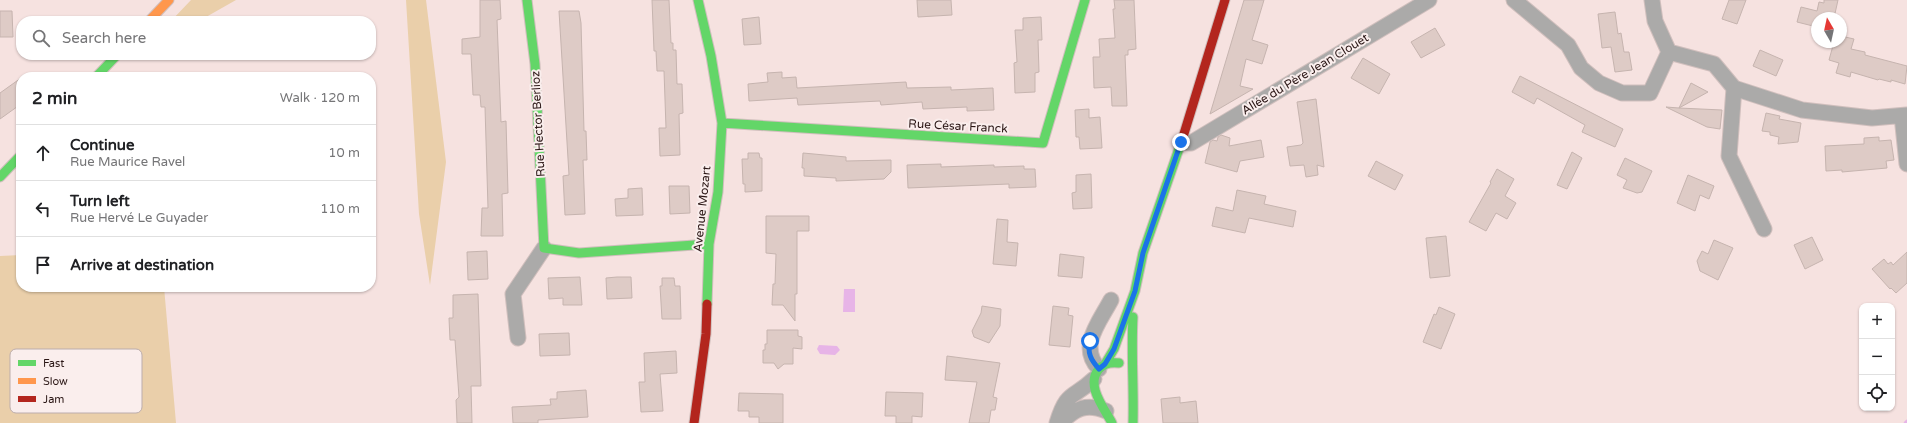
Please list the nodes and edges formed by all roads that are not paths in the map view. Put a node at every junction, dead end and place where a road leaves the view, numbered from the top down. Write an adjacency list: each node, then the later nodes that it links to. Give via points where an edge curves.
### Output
1 (169, 0): 9 (street)
2 (527, 0): 22 (street, Rue Hector Berlioz, via 535,64)
3 (698, 0): 15 (street, Avenue Mozart, via 711,56)
4 (1085, 0): 15 (street, Rue César Franck, via 1043,143)
5 (1224, 0): 16 (street)
6 (1429, 0): 16 (street, Allée du Père Jean Clouet, via 1191,143)
7 (1514, 0): 10 (street, via 1568,44 1581,68 1599,83 1622,93 1650,93)
8 (1652, 0): 10 (street, via 1655,21)
9 (154, 16)
10 (1669, 52): 13 (street, via 1714,64)
11 (112, 60): 12 (street)
12 (101, 72)
13 (1734, 88): 14 (street, via 1802,110 1872,118); 20 (street, via 1729,156)
14 (1904, 116): 18 (street)
15 (722, 123): 21 (street, Avenue Mozart, via 718,192)
16 (1181, 142): 23 (street, via 1143,253)
17 (16, 160): 19 (street)
18 (1907, 164)
19 (0, 177)
20 (1764, 229)
21 (709, 244): 22 (street, via 579,253); 29 (street, Avenue Mozart, via 706,334)
22 (544, 248): 25 (street, via 513,294)
23 (1135, 291): 26 (street, via 1114,349); 27 (street, via 1131,353)
24 (1110, 300): 26 (street, via 1089,346 1091,358)
25 (518, 338)
26 (1099, 370): 27 (street, via 1118,362); 28 (street, via 1094,388); 30 (street, via 1086,387 1068,398)
27 (1133, 374): 32 (street)
28 (1109, 417): 31 (street, via 1093,407 1081,408)
29 (694, 423)
30 (1057, 423)
31 (1061, 423)
32 (1133, 423)

